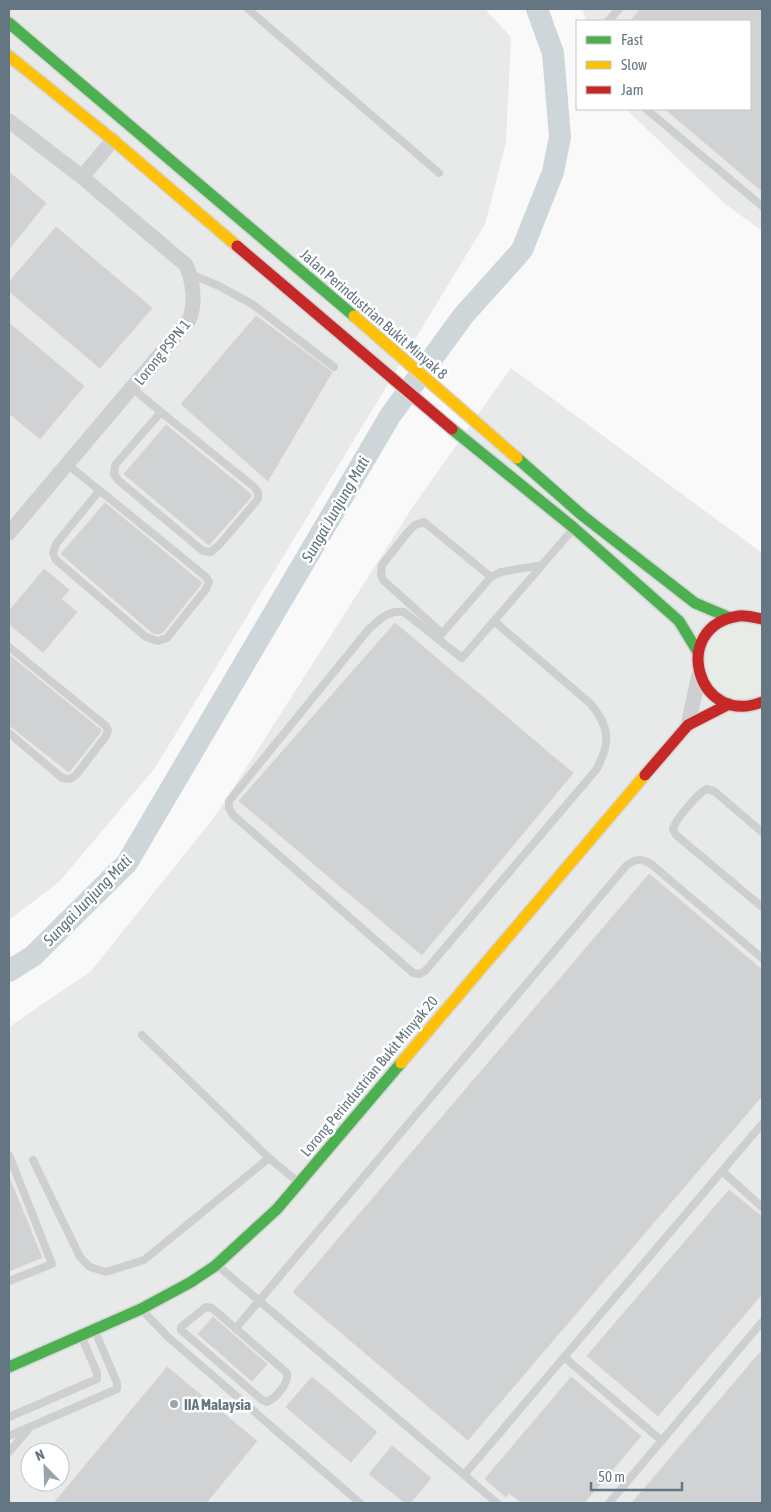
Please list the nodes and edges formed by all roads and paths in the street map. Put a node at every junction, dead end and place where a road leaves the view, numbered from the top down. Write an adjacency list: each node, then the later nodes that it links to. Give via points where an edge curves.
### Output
1 (248, 9): 9 (lane)
2 (618, 9): 3 (lane)
3 (609, 20)
4 (9, 23): 18 (street, Jalan Perindustrian Bukit Minyak 8)
5 (9, 56): 8 (street)
6 (647, 110): 11 (lane)
7 (9, 121): 10 (street)
8 (113, 140): 10 (street); 19 (street, via 430,411)
9 (439, 173)
10 (82, 177): 12 (street, via 186,265)
11 (762, 206)
12 (190, 274): 13 (lane, via 252,304); 14 (street, Lorong PSPN 1, via 194,311)
13 (334, 367)
14 (132, 388): 15 (lane); 16 (street, Lorong PSPN 1)
15 (161, 412): 15 (lane, via 258,492 258,499 211,552 203,551 114,474 115,465)
16 (67, 464): 17 (lane); 20 (street, Lorong PSPN 1)
17 (100, 490): 17 (lane, via 209,582 167,638 158,642 146,637 56,560 53,553 56,544)
18 (583, 516): 19 (lane); 25 (street, Jalan Perindustrian Bukit Minyak 8, via 695,603)
19 (574, 528): 21 (lane); 30 (street, via 679,620)
20 (9, 533)
21 (542, 565): 22 (lane, via 501,572); 27 (lane)
22 (491, 577): 23 (lane, via 424,522 415,525 382,565 381,575); 28 (lane)
23 (419, 614): 26 (lane); 28 (lane)
24 (758, 615): 25 (street)
25 (728, 618): 30 (street, via 708,631)
26 (414, 620): 27 (lane, via 404,612 396,611 383,616 368,630 230,800 229,808 233,815 406,967 420,974 596,770 605,754 607,736 602,718 591,704); 28 (lane)
27 (494, 621): 28 (lane, via 462,658)
28 (440, 636)
29 (9, 647): 35 (lane, via 108,730 70,779 62,778)
30 (698, 652): 31 (street)
31 (699, 676): 33 (street, via 716,698); 34 (street)
32 (762, 702): 33 (street, via 742,707)
33 (729, 704): 34 (street)
34 (688, 725): 45 (street, Lorong Perindustrian Bukit Minyak 20)
35 (9, 733)
36 (762, 832): 37 (lane, via 714,791 707,789 675,822 673,829 676,835)
37 (762, 907)
38 (762, 958): 49 (lane, via 651,864 645,860 631,862)
39 (142, 1035): 42 (lane)
40 (762, 1124): 44 (lane)
41 (9, 1155): 48 (lane, via 52,1264)
42 (269, 1158): 43 (lane, via 144,1260 106,1272 90,1267 80,1257); 45 (lane)
43 (34, 1160)
44 (722, 1171): 46 (lane); 55 (lane)
45 (298, 1182): 47 (street, Lorong Perindustrian Bukit Minyak 20, via 277,1209)
46 (762, 1207)
47 (216, 1265): 49 (lane); 50 (street, Lorong Perindustrian Bukit Minyak 20)
48 (9, 1281)
49 (258, 1301): 52 (lane); 62 (lane)
50 (141, 1309): 53 (street, Lorong Perindustrian Bukit Minyak 20); 63 (lane, via 163,1332)
51 (762, 1322): 60 (lane)
52 (236, 1328): 52 (lane, via 287,1373 286,1383 272,1400 262,1400 180,1328 206,1307 212,1308)
53 (94, 1330): 54 (street, Lorong Perindustrian Bukit Minyak 20); 58 (lane, via 118,1384 117,1389)
54 (81, 1336): 56 (street, Lorong Perindustrian Bukit Minyak 20); 57 (lane, via 98,1373 97,1379)
55 (564, 1357): 60 (lane); 62 (lane)
56 (9, 1367)
57 (9, 1417)
58 (29, 1428): 59 (lane); 61 (lane)
59 (9, 1436)
60 (662, 1441): 65 (lane)
61 (9, 1452)
62 (464, 1475): 64 (lane)
63 (360, 1503)
64 (497, 1503)
65 (609, 1503)

